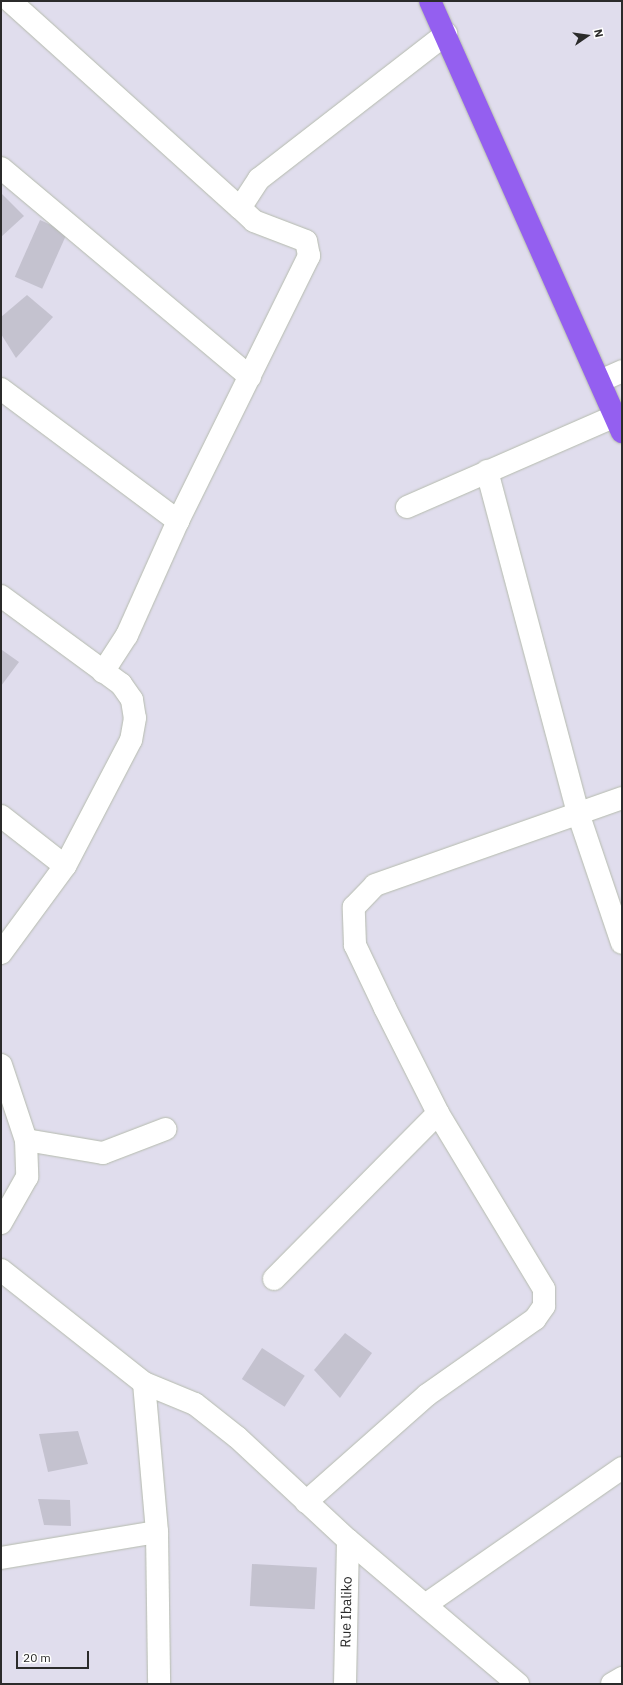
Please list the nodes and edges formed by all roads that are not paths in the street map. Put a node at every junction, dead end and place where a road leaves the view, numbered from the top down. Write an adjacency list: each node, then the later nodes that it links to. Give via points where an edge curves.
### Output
1 (10, 1): 5 (street)
2 (430, 1): 3 (main road)
3 (446, 34): 5 (street, via 259,179); 8 (main road)
4 (1, 168): 7 (street)
5 (240, 208): 7 (street, via 254,221 306,241 310,246 310,256)
6 (622, 371): 8 (street)
7 (250, 377): 13 (street)
8 (600, 381): 10 (main road)
9 (1, 389): 13 (street)
10 (618, 424): 11 (street)
11 (487, 471): 12 (street); 17 (street)
12 (407, 507)
13 (178, 521): 15 (street, via 127,635)
14 (1, 596): 15 (street)
15 (103, 672): 19 (street, via 121,684 132,700 135,718 131,740)
16 (622, 798): 17 (street)
17 (578, 814): 20 (street); 23 (street, via 375,885 354,907 355,946)
18 (1, 816): 19 (street)
19 (65, 866): 21 (street)
20 (622, 943)
21 (1, 953)
22 (1, 1065): 25 (street)
23 (438, 1113): 28 (street); 31 (street, via 544,1289 544,1306 535,1319 428,1395)
24 (166, 1129): 25 (street, via 103,1153)
25 (26, 1140): 26 (street, via 26,1177)
26 (1, 1223)
27 (1, 1270): 29 (street)
28 (274, 1279)
29 (144, 1384): 31 (street, via 195,1404 237,1437); 32 (street)
30 (622, 1468): 35 (street)
31 (306, 1502): 33 (street)
32 (158, 1532): 34 (street); 37 (street)
33 (348, 1540): 35 (street); 38 (street, Rue Ibaliko)
34 (1, 1558)
35 (425, 1605): 39 (street)
36 (622, 1678): 40 (street)
37 (159, 1684)
38 (345, 1684)
39 (518, 1684)
40 (612, 1684)

